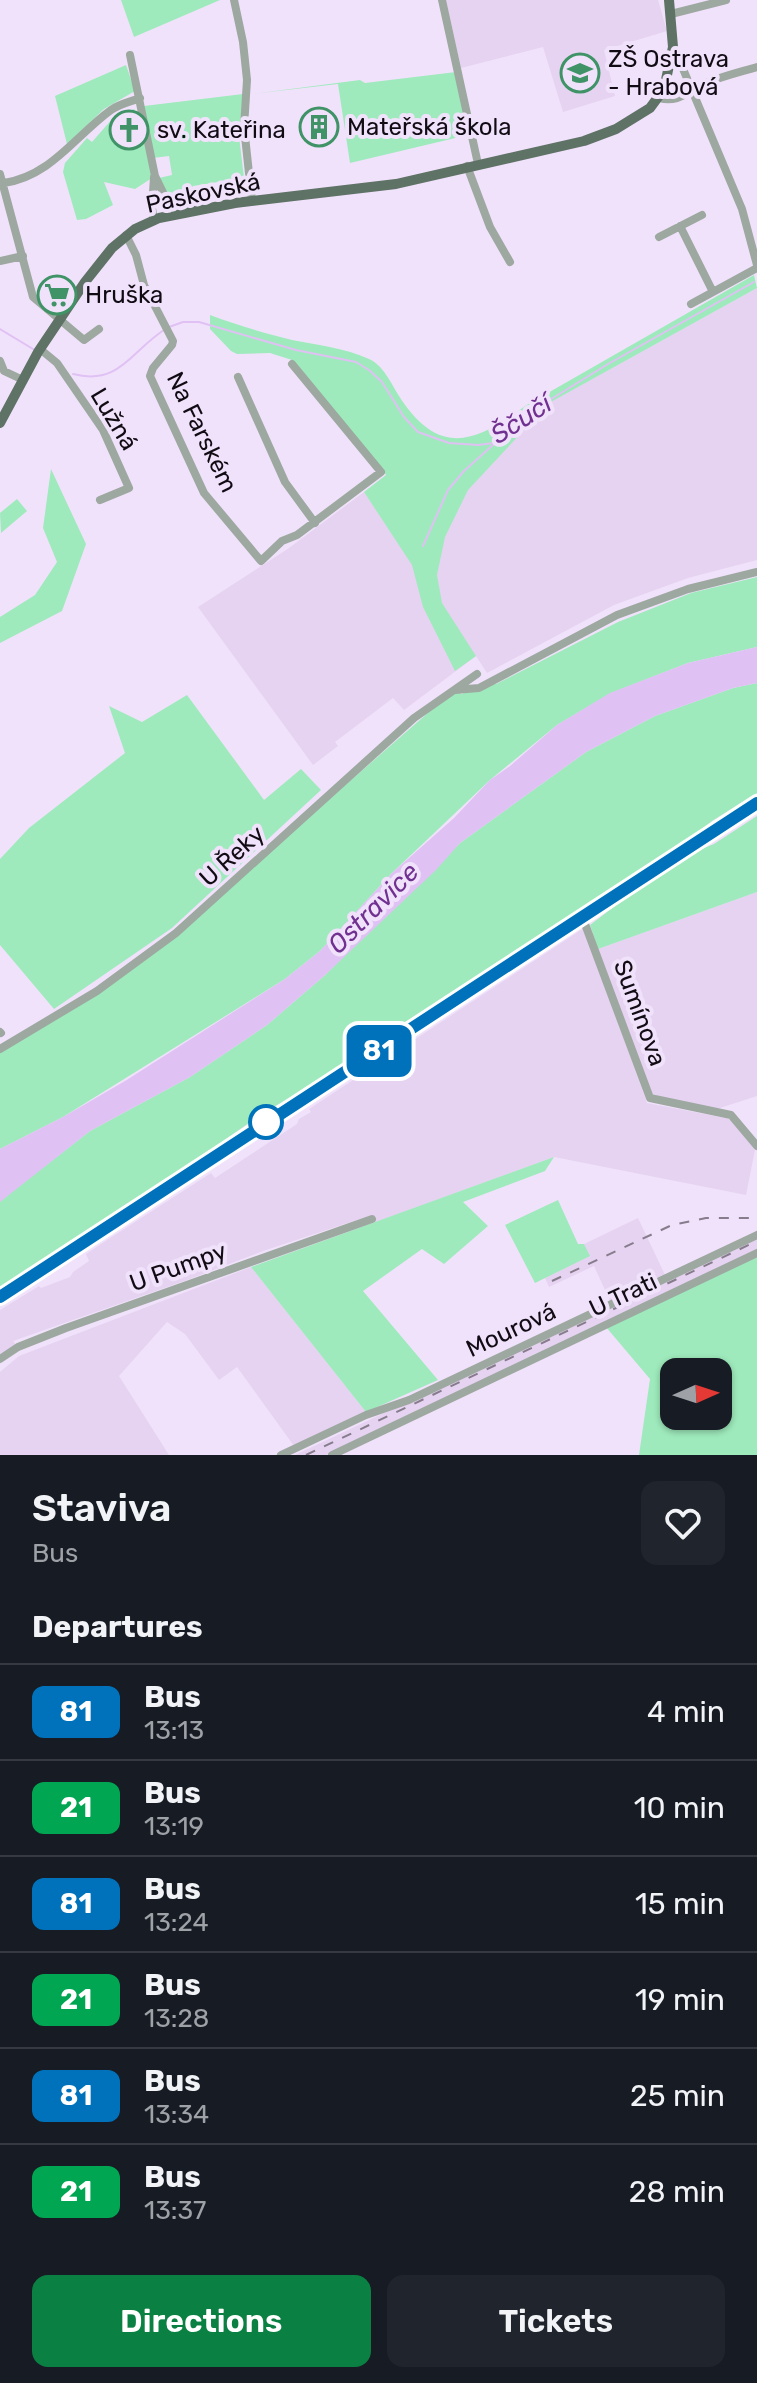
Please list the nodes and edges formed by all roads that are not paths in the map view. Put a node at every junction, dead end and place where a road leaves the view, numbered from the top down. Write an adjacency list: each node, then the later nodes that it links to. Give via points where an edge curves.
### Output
1 (234, 0): 15 (street, via 247,80 244,127)
2 (442, 0): 12 (street)
3 (669, 0): 5 (main road)
4 (726, 0): 5 (street)
5 (671, 14): 6 (main road)
6 (672, 54): 9 (street); 11 (main road)
7 (130, 55): 10 (street)
8 (757, 67): 9 (street)
9 (693, 91): 11 (street); 25 (street, via 742,209)
10 (140, 98): 13 (street); 14 (street, via 108,112 40,171)
11 (659, 98): 12 (main road, Paskovská, via 635,120 597,136)
12 (472, 165): 15 (main road, Paskovská, via 376,187); 24 (street, via 490,227)
13 (155, 176): 16 (street); 18 (street)
14 (2, 179): 22 (street)
15 (252, 201): 16 (main road, Paskovská)
16 (174, 215): 18 (main road, Paskovská)
17 (702, 215): 19 (street)
18 (154, 220): 20 (main road, Paskovská)
19 (680, 226): 21 (street); 26 (street)
20 (126, 235): 28 (main road, Paskovská); 37 (street, Na Farském, via 172,345 150,376 204,493 261,561 282,541)
21 (659, 237)
22 (23, 256): 23 (street); 28 (street, via 33,297)
23 (0, 261)
24 (510, 262)
25 (757, 266): 26 (street)
26 (713, 292): 27 (street)
27 (691, 304)
28 (60, 318): 29 (street, via 84,340); 30 (main road, Paskovská)
29 (99, 329)
30 (40, 349): 34 (main road, Paskovská); 36 (street, Lužná, via 57,363 103,430 129,488)
31 (0, 361): 34 (street, via 4,371)
32 (292, 364): 37 (street, via 381,472)
33 (238, 377): 37 (street, via 278,468)
34 (23, 380): 35 (main road, Paskovská)
35 (0, 423)
36 (100, 500)
37 (315, 523)
38 (757, 572): 40 (street, via 688,589 617,615 479,688)
39 (477, 674): 40 (street, U Řeky)
40 (453, 691): 43 (street, U Řeky, via 414,718 176,933 97,991)
41 (757, 803): 42 (main road)
42 (582, 916): 44 (street, Sumínova, via 650,1098 731,1115); 48 (main road)
43 (0, 1049)
44 (757, 1146)
45 (372, 1219): 49 (street, U Pumpy, via 66,1328)
46 (757, 1235): 50 (street, Mourová)
47 (757, 1253): 51 (street, U Trati)
48 (0, 1297)
49 (0, 1359)
50 (281, 1455)
51 (332, 1455)

